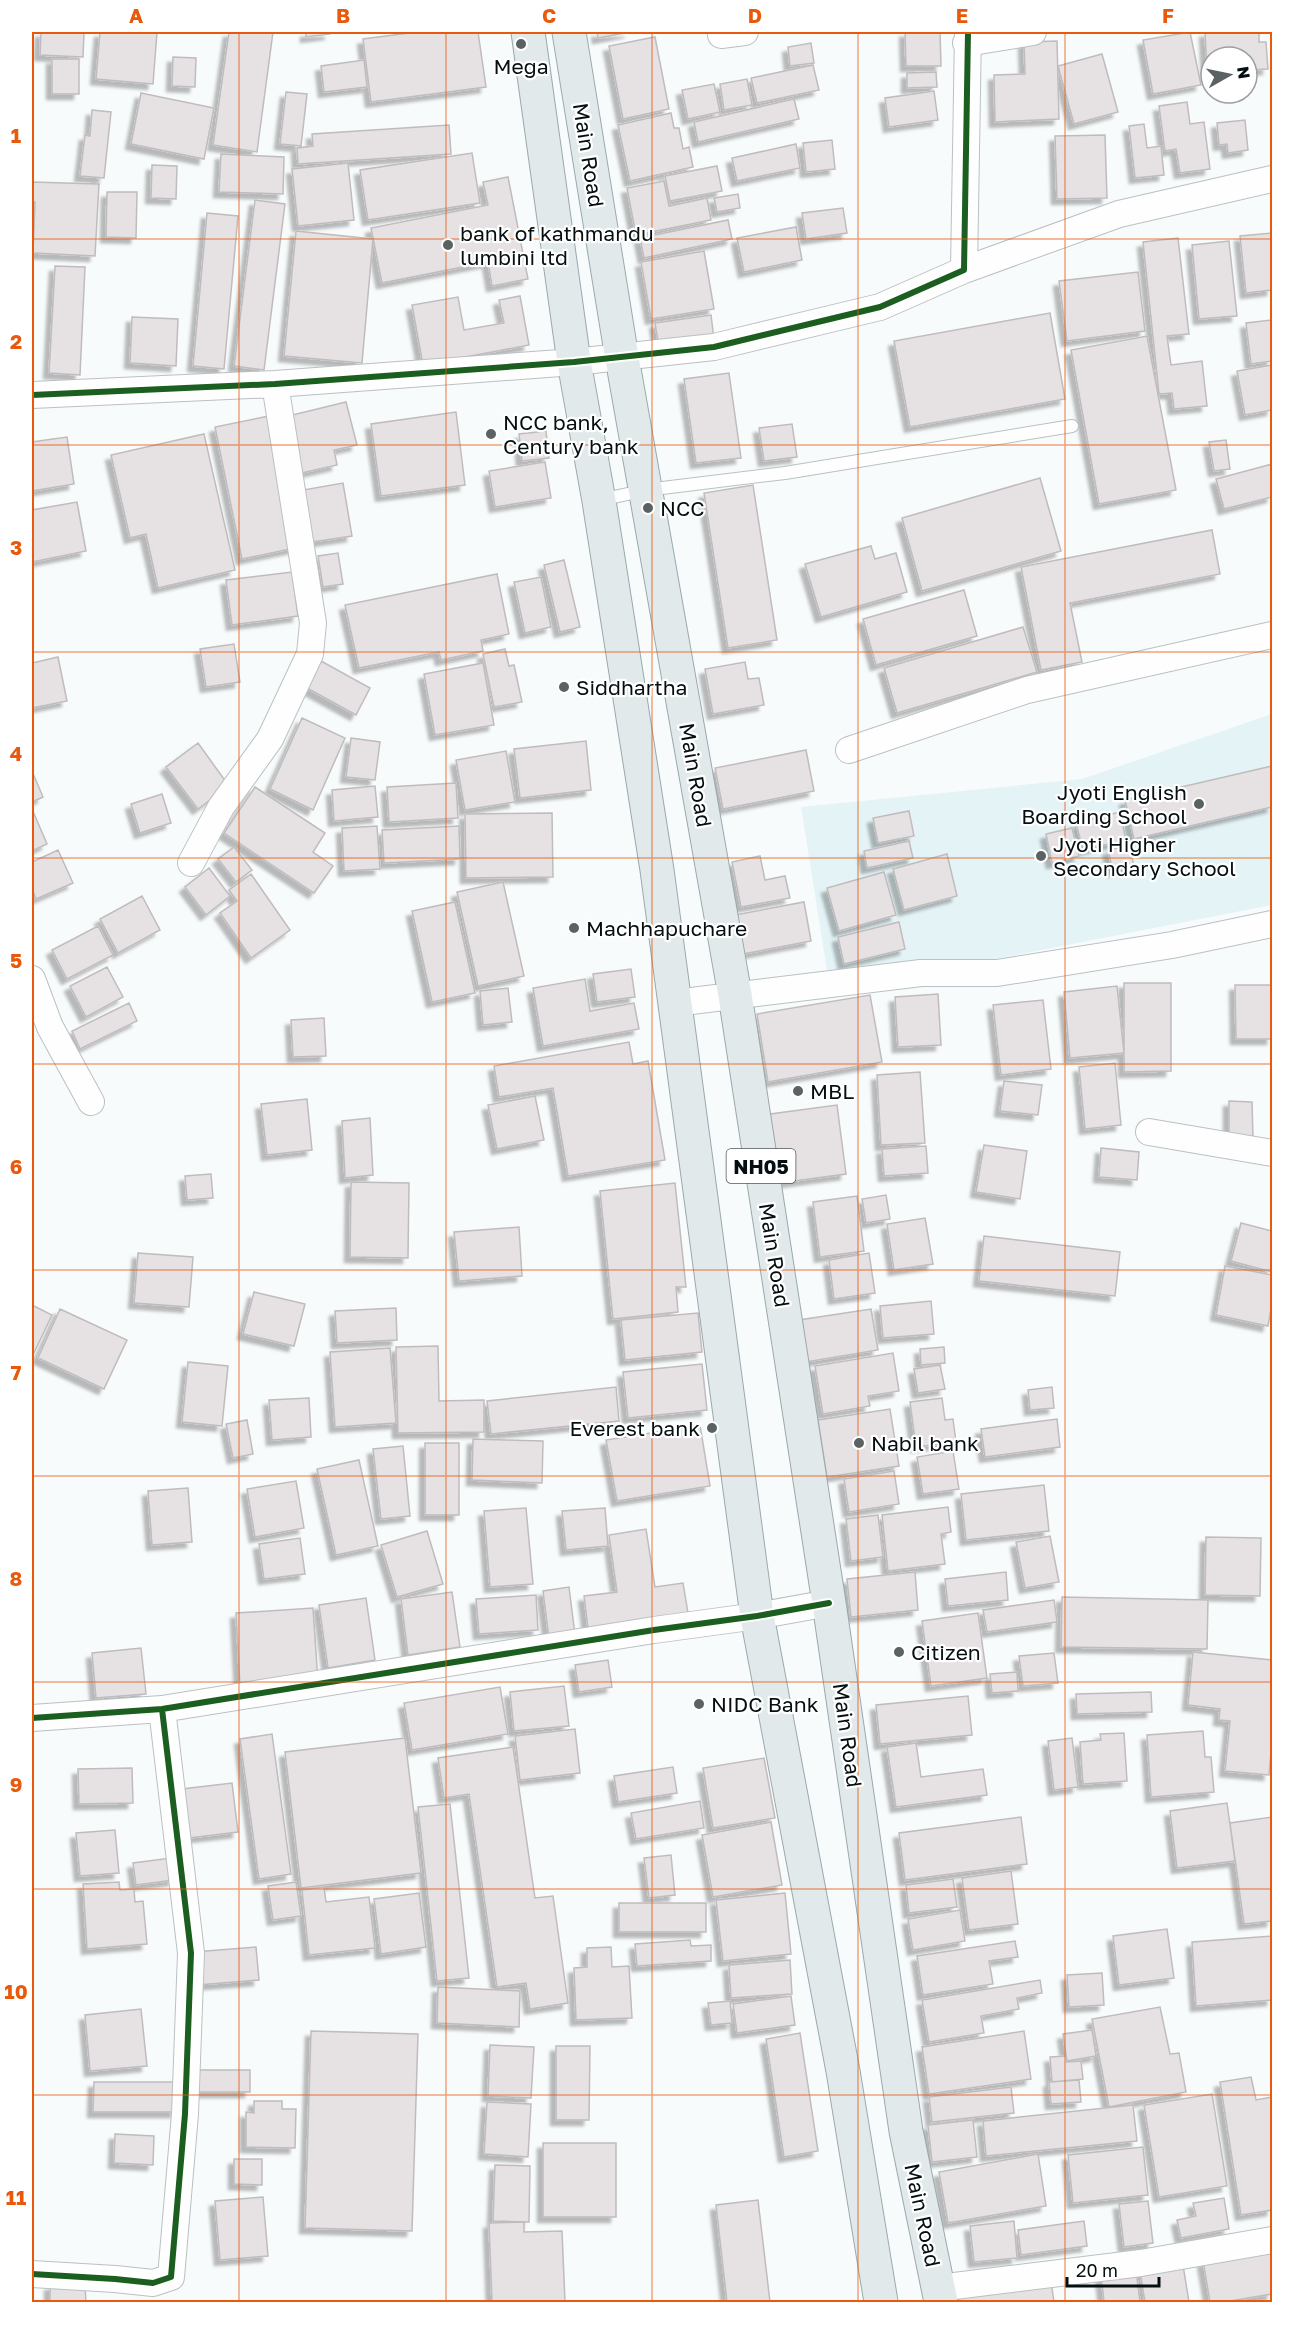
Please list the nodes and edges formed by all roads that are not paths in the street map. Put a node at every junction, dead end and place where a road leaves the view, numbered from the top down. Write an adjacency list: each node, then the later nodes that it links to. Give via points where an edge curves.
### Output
1 (528, 32): 8 (main road, Main Road / NH05)
2 (568, 32): 7 (main road, Main Road / NH05)
3 (1033, 32): 4 (street)
4 (967, 38): 6 (street)
5 (1272, 179): 6 (street, via 1119,214)
6 (964, 270): 7 (street, via 880,307 714,347)
7 (622, 358): 8 (street); 12 (main road, Main Road / NH05)
8 (574, 362): 9 (street); 13 (main road, Main Road / NH05)
9 (275, 384): 10 (street); 16 (street, via 312,613 310,654 270,739 221,807)
10 (32, 395)
11 (1072, 426): 12 (lane, via 785,472)
12 (646, 489): 13 (lane); 19 (main road, Main Road / NH05)
13 (599, 501): 20 (main road, Main Road / NH05)
14 (1272, 635): 15 (street, via 1027,690)
15 (849, 750)
16 (191, 863)
17 (1272, 924): 19 (street, via 1172,945 997,973 921,973)
18 (32, 979): 21 (street, via 50,1026)
19 (735, 995): 20 (street); 24 (main road, Main Road / NH05)
20 (675, 1003): 25 (main road, Main Road / NH05)
21 (91, 1102)
22 (1149, 1132): 23 (street)
23 (1272, 1153)
24 (829, 1603): 25 (street); 28 (main road, Main Road / NH05)
25 (757, 1616): 26 (street); 29 (main road, Main Road / NH05)
26 (162, 1709): 27 (street); 31 (street, via 191,1953 185,2114 171,2277 153,2283)
27 (32, 1718)
28 (906, 2131): 29 (main road); 32 (main road, Main Road / NH05)
29 (854, 2136): 33 (main road, Main Road / NH05)
30 (1272, 2240): 32 (street)
31 (32, 2274)
32 (940, 2295)
33 (881, 2302)

